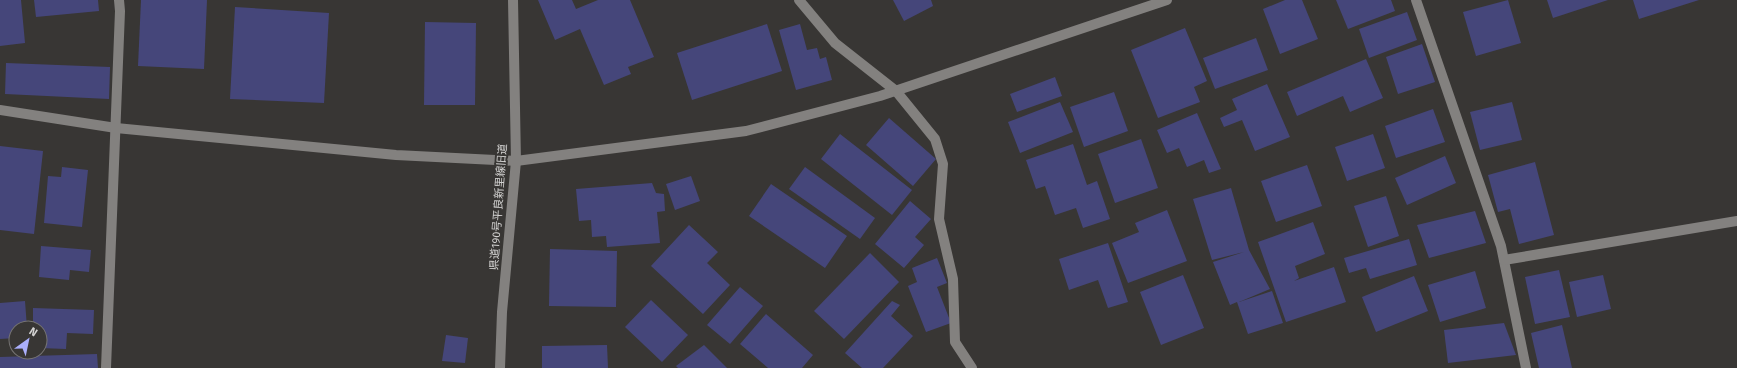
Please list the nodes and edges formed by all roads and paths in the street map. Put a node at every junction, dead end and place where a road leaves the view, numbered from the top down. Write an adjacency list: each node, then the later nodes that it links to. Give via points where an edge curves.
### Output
1 (118, 0): 8 (street, via 120,11)
2 (513, 0): 9 (street, 県道190号平良新里線旧道)
3 (799, 0): 6 (street, via 835,43)
4 (1167, 0): 6 (street)
5 (1416, 0): 11 (street)
6 (896, 90): 9 (street, via 746,131); 14 (street, via 935,139 943,164 939,219 952,279 955,342)
7 (0, 110): 8 (street)
8 (116, 128): 9 (street, via 396,155); 12 (street)
9 (516, 161): 13 (street, 県道190号平良新里線旧道, via 502,312)
10 (1737, 221): 11 (street)
11 (1504, 260): 15 (street)
12 (106, 368)
13 (500, 368)
14 (972, 368)
15 (1526, 368)

